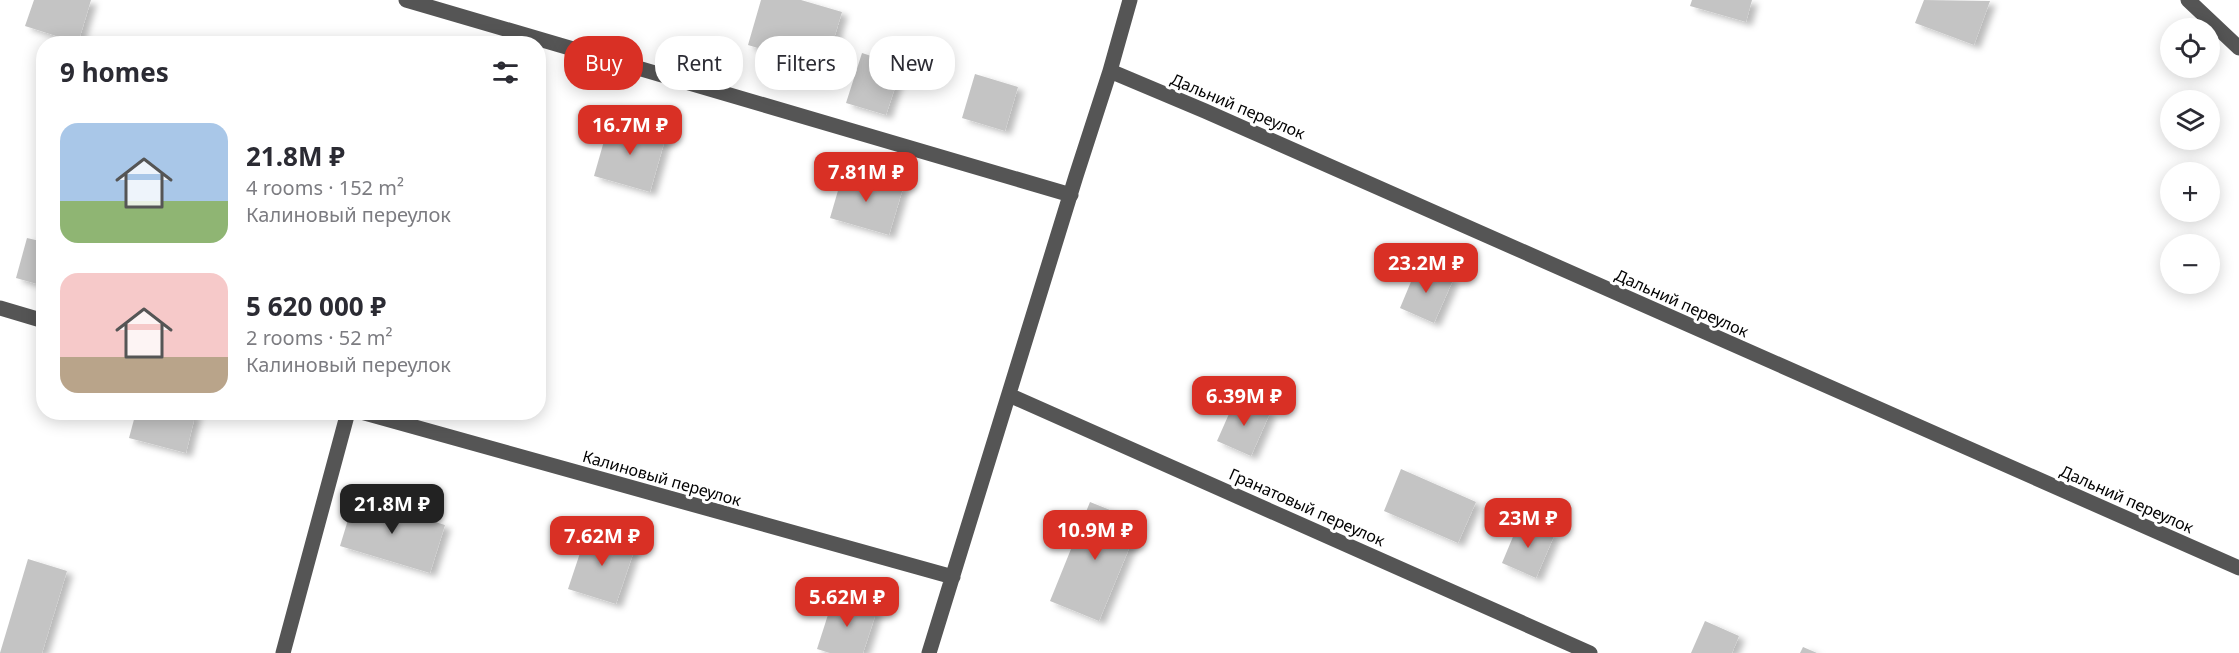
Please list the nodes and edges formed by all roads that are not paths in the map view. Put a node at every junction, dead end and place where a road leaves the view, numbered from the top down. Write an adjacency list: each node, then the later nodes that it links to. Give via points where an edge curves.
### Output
1 (406, 0): 4 (street)
2 (1130, 0): 7 (street)
3 (2187, 0): 6 (street)
4 (529, 36)
5 (546, 41): 8 (street)
6 (2239, 48)
7 (1110, 71): 8 (street); 14 (street, Дальний переулок)
8 (1071, 195): 11 (street)
9 (0, 308): 10 (street)
10 (36, 319)
11 (1009, 395): 15 (street); 18 (street, Гранатовый переулок)
12 (346, 420): 16 (street)
13 (390, 420): 15 (street, Калиновый переулок)
14 (2239, 568)
15 (953, 578): 17 (street)
16 (283, 653)
17 (929, 653)
18 (1590, 653)

